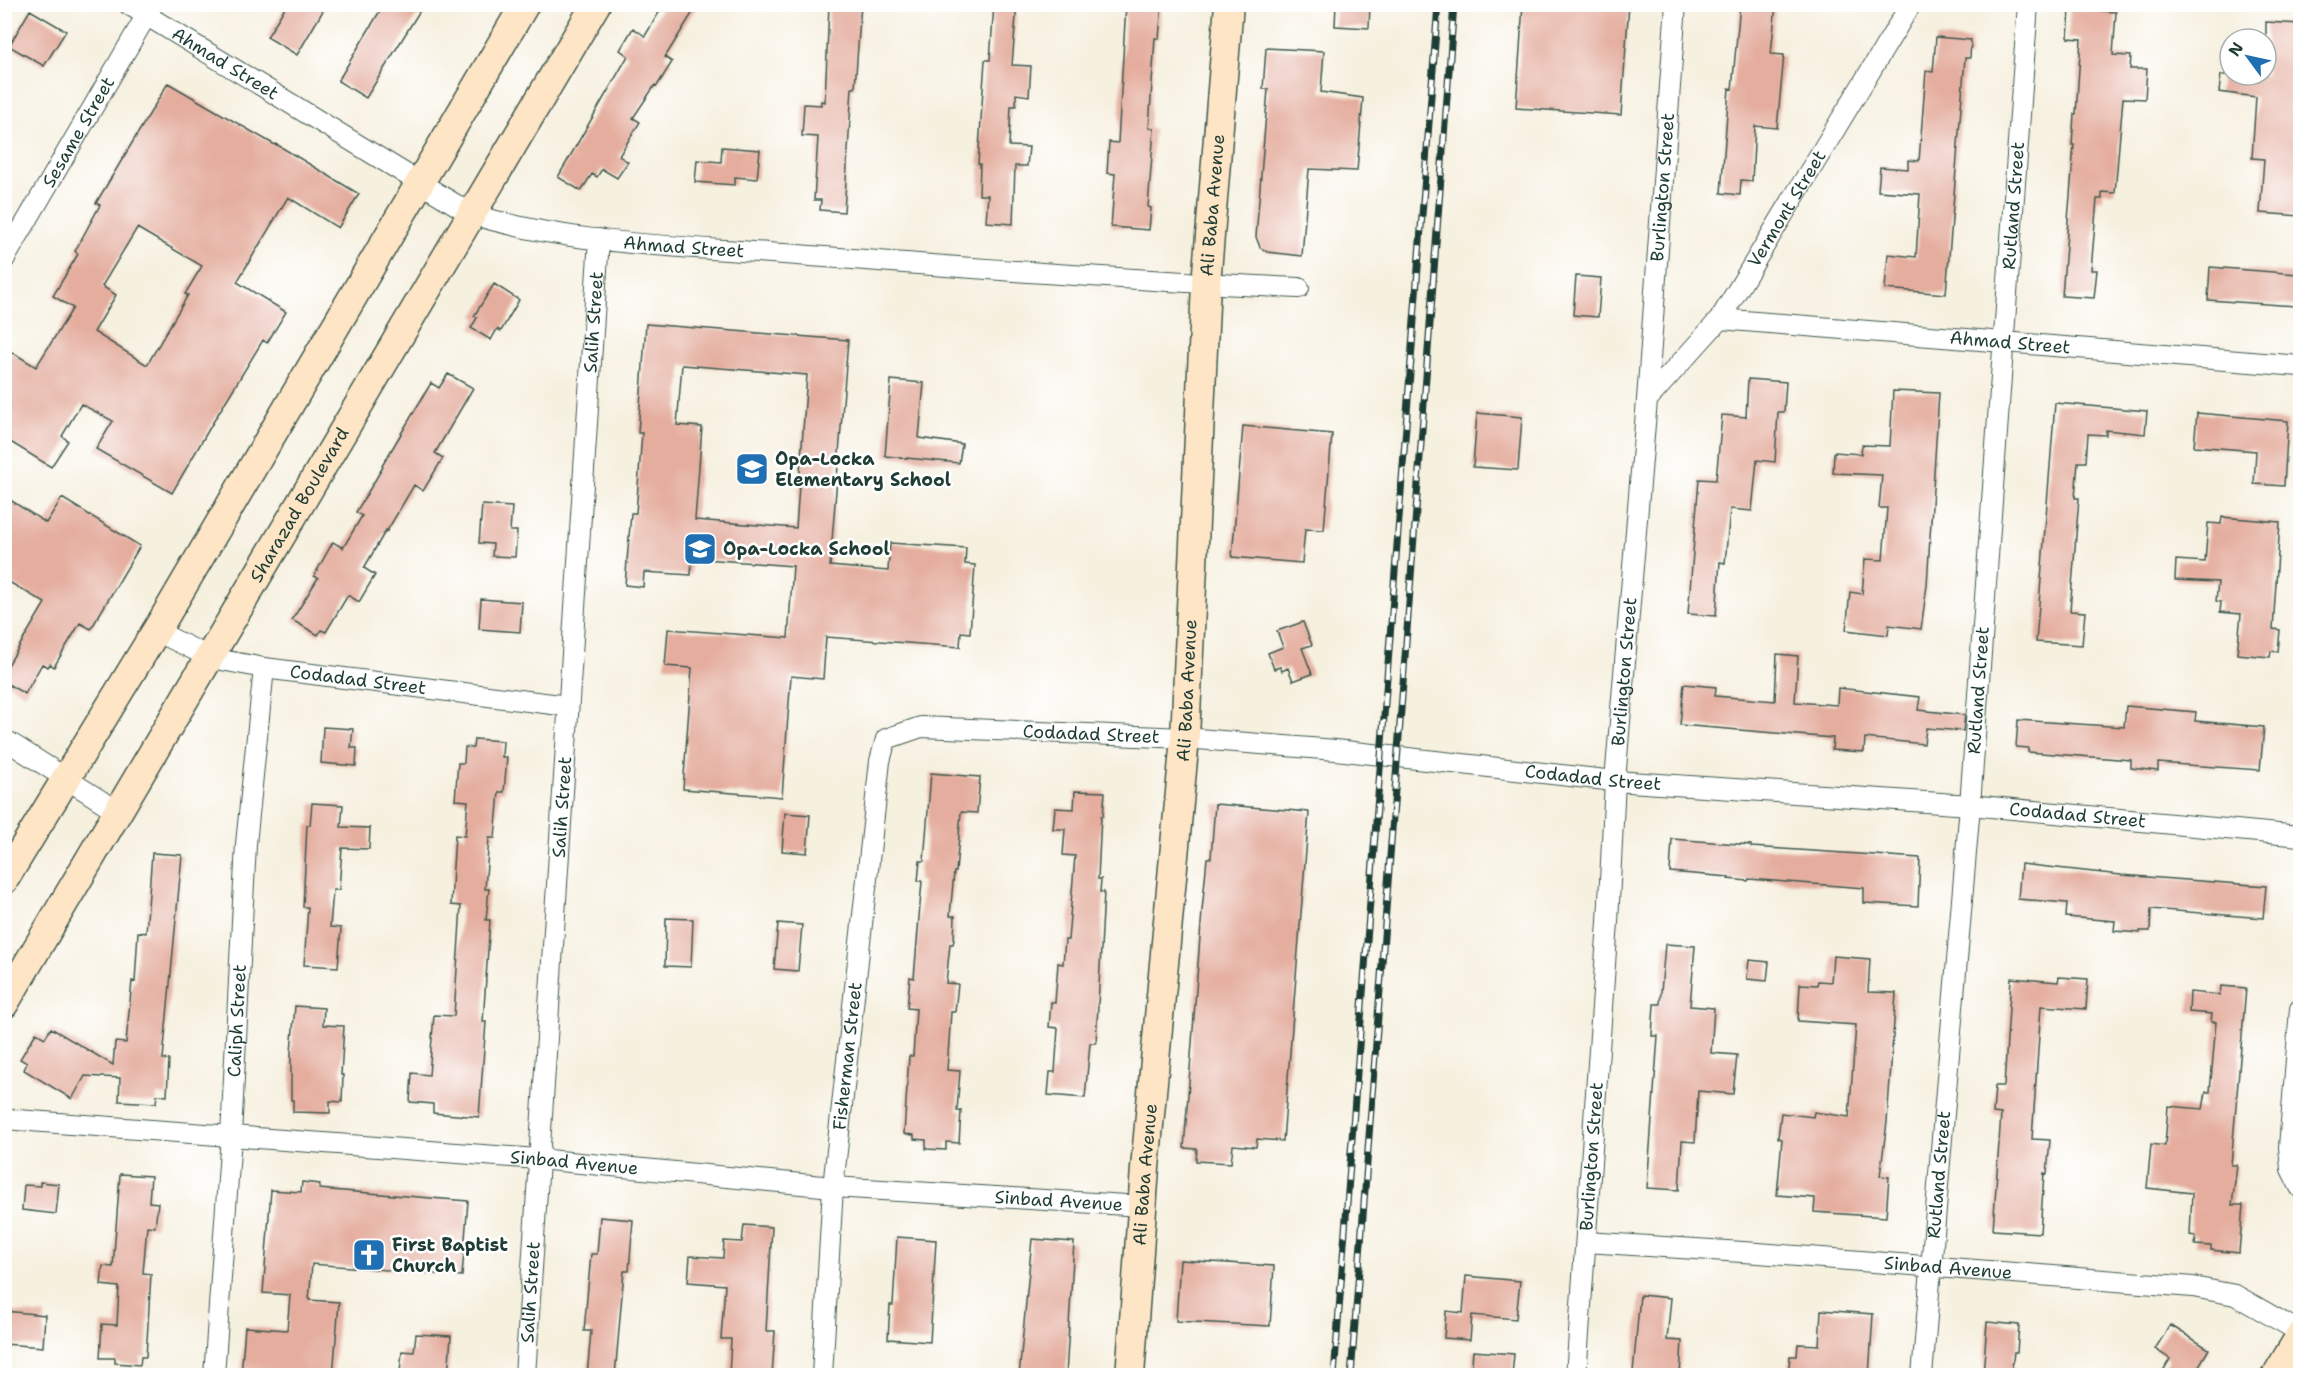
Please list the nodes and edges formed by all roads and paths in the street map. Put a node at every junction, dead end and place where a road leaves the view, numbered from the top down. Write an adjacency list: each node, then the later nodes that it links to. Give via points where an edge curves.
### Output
1 (128, 4): 8 (street, Ahmad Street)
2 (525, 4): 9 (street)
3 (596, 4): 10 (street, Sharazad Boulevard)
4 (1229, 4): 13 (street, Ali Baba Avenue)
5 (1676, 4): 18 (street, Burlington Street)
6 (1911, 4): 15 (street, Vermont Street)
7 (2028, 4): 16 (street, Rutland Street)
8 (150, 10): 9 (street, Ahmad Street); 12 (street, Sesame Street)
9 (419, 182): 10 (street, Ahmad Street); 19 (street)
10 (471, 214): 11 (street, Ahmad Street, via 508,225); 20 (street, Sharazad Boulevard)
11 (599, 239): 13 (street, Ahmad Street); 22 (street, Salih Street)
12 (4, 260)
13 (1206, 284): 14 (street, Ahmad Street); 23 (street, Ali Baba Avenue)
14 (1299, 288)
15 (1720, 319): 16 (street, Ahmad Street); 18 (street, Vermont Street)
16 (2005, 342): 17 (street, Ahmad Street); 28 (street, Rutland Street)
17 (2301, 366)
18 (1647, 400): 27 (street, Burlington Street)
19 (156, 631): 20 (street, Codadad Street); 26 (street)
20 (211, 658): 21 (street, Codadad Street); 29 (street, Sharazad Boulevard)
21 (264, 668): 22 (street, Codadad Street); 35 (street, Caliph Street, via 246,844)
22 (568, 706): 36 (street, Salih Street)
23 (1185, 738): 25 (street, Codadad Street, via 921,727); 27 (street, Codadad Street, via 1336,750); 39 (street, Ali Baba Avenue)
24 (4, 739): 26 (street)
25 (886, 739): 37 (street, Fisherman Street, via 880,761)
26 (66, 777): 29 (street); 31 (street)
27 (1616, 782): 28 (street, Codadad Street); 40 (street, Burlington Street)
28 (1970, 804): 30 (street, Codadad Street); 41 (street, Rutland Street)
29 (117, 811): 32 (street, Sharazad Boulevard)
30 (2301, 836)
31 (4, 880)
32 (4, 1004)
33 (2301, 1009): 38 (street, via 2289,1147 2291,1169)
34 (4, 1119): 35 (street, Sinbad Avenue)
35 (231, 1136): 36 (street, Sinbad Avenue); 44 (street, Caliph Street)
36 (538, 1159): 37 (street, Sinbad Avenue); 45 (street, Salih Street)
37 (832, 1186): 39 (street, Sinbad Avenue); 46 (street, Fisherman Street)
38 (2301, 1187)
39 (1142, 1206): 47 (street, Ali Baba Avenue)
40 (1586, 1242): 41 (street, Sinbad Avenue); 48 (street, Burlington Street)
41 (1931, 1268): 42 (street, Sinbad Avenue, via 2207,1288 2235,1295); 49 (street, Rutland Street)
42 (2301, 1334): 43 (street)
43 (2288, 1369)
44 (214, 1376)
45 (525, 1376)
46 (822, 1376)
47 (1130, 1376)
48 (1576, 1376)
49 (1923, 1376)

